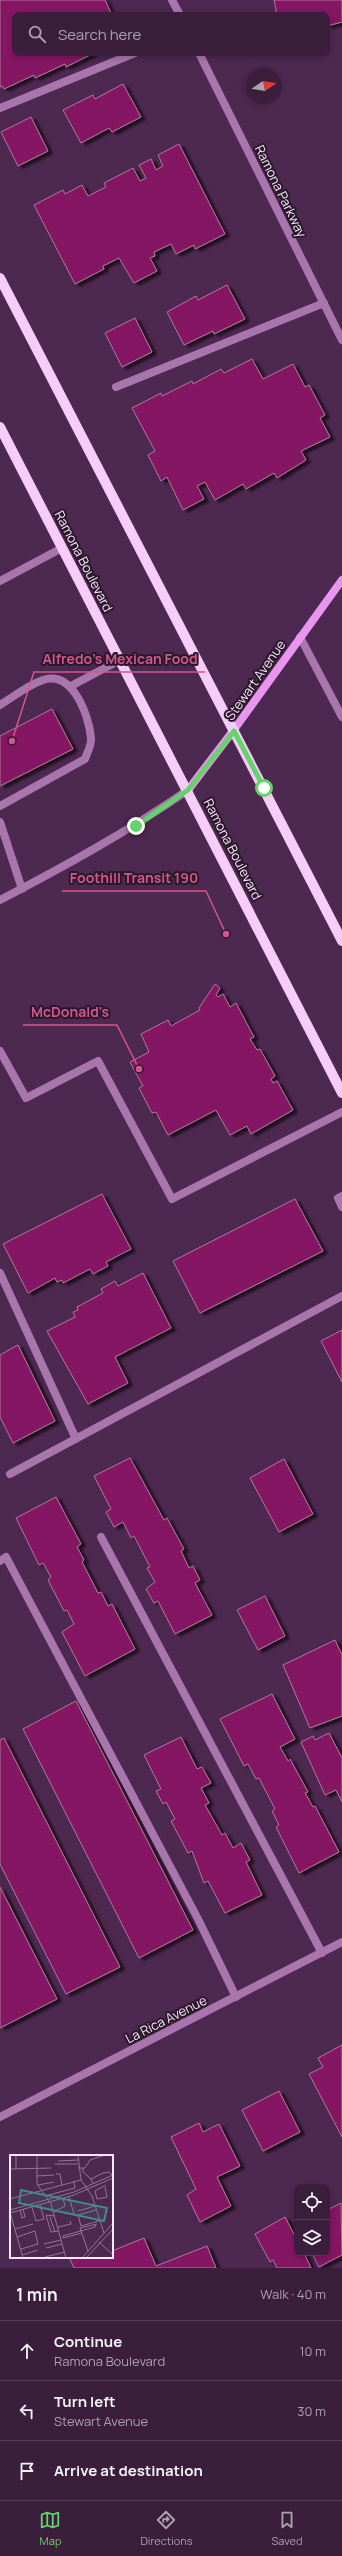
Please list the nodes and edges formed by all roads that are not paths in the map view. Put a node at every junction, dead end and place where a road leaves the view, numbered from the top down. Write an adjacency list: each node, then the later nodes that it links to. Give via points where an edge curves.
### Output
1 (172, 0): 2 (street)
2 (178, 12)
3 (128, 56): 5 (street)
4 (200, 56): 7 (street, Ramona Parkway)
5 (0, 108)
6 (0, 278): 19 (main road)
7 (324, 303): 8 (street, Ramona Parkway); 9 (street)
8 (342, 340)
9 (116, 387)
10 (0, 427): 11 (main road, Ramona Boulevard)
11 (62, 548): 13 (street); 15 (main road, Ramona Boulevard)
12 (342, 580): 14 (street, Stewart Avenue)
13 (0, 581)
14 (300, 638): 18 (street); 19 (street, Stewart Avenue)
15 (120, 660): 16 (street); 20 (main road, Ramona Boulevard)
16 (71, 686): 17 (street, via 56,680 43,680); 21 (street, via 85,713 92,740 86,759)
17 (0, 705)
18 (342, 717)
19 (234, 731): 20 (street, Stewart Avenue); 25 (main road)
20 (188, 790): 23 (street, Stewart Avenue, via 136,826); 27 (main road, Ramona Boulevard)
21 (0, 806)
22 (0, 822): 23 (street)
23 (22, 889): 24 (street, Stewart Avenue)
24 (0, 900)
25 (342, 941)
26 (0, 1051): 28 (street, via 26,1098 98,1061 172,1199)
27 (342, 1093)
28 (342, 1112)
29 (342, 1196): 30 (street, via 338,1198)
30 (342, 1207)
31 (0, 1273): 33 (street)
32 (342, 1296): 33 (street)
33 (76, 1439): 34 (street)
34 (10, 1474)
35 (101, 1537): 38 (street)
36 (0, 1560): 39 (street, via 6,1557 198,1919)
37 (342, 1942): 38 (street, La Rica Avenue)
38 (322, 1953): 39 (street, La Rica Avenue)
39 (236, 1997): 40 (street, La Rica Avenue)
40 (0, 2116)

